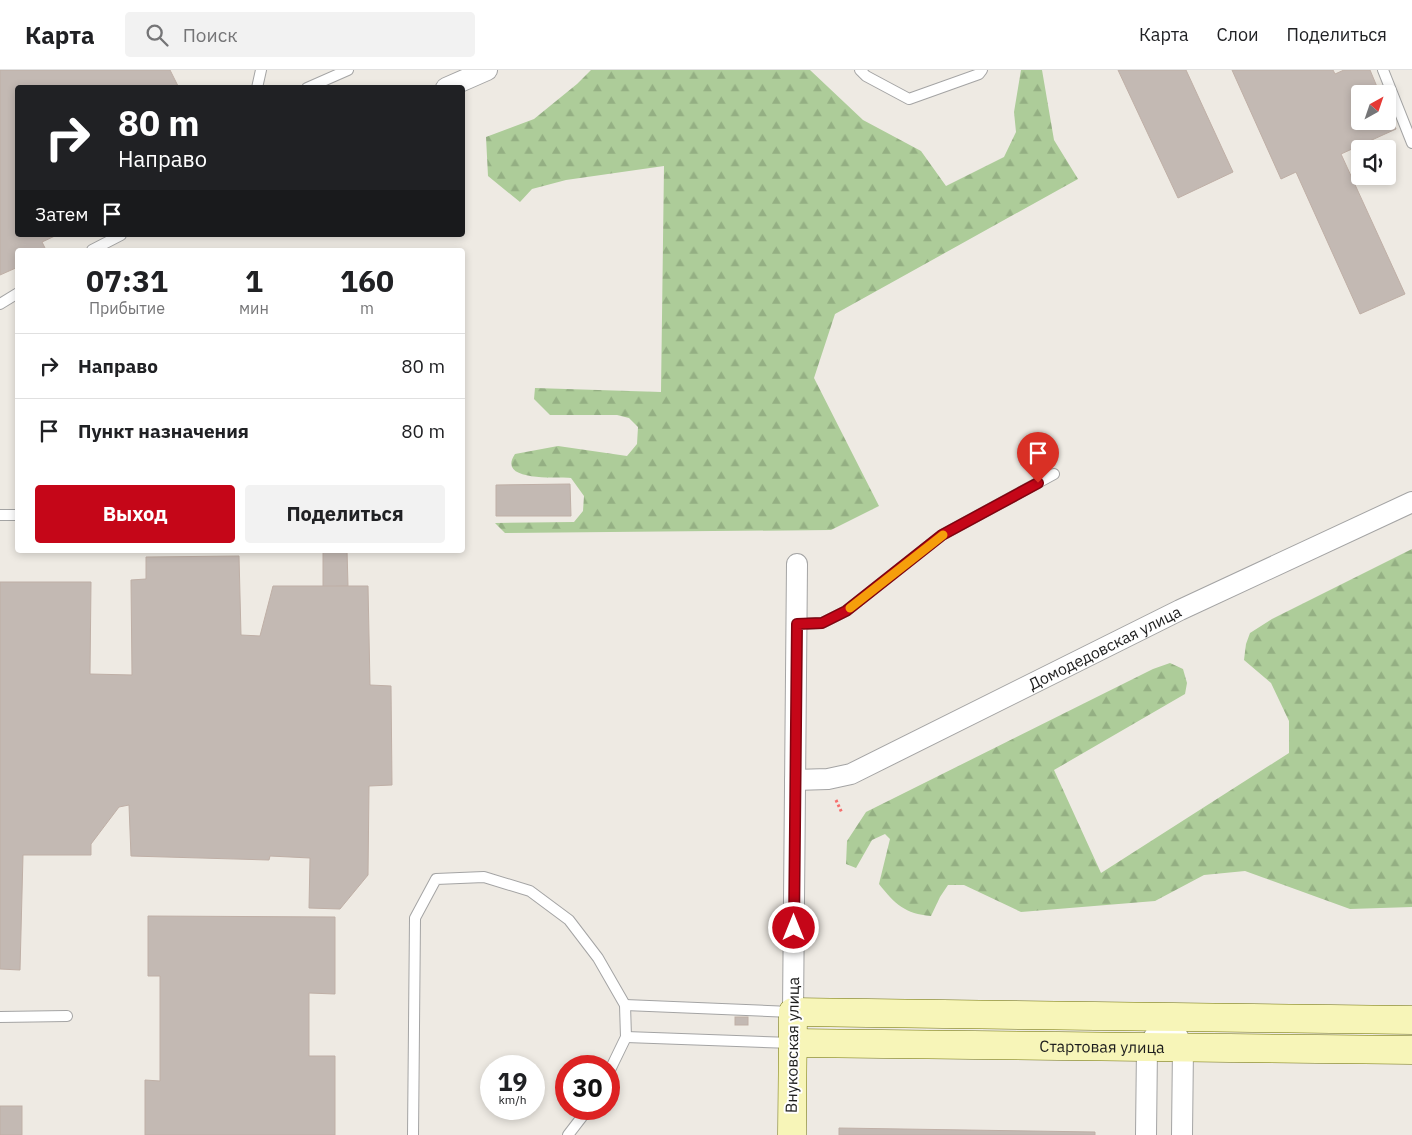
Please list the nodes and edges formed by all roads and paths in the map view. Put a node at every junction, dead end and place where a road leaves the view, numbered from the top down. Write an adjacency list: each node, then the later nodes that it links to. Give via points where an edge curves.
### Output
1 (261, 70): 7 (lane)
2 (348, 70): 8 (lane)
3 (487, 70): 9 (street)
4 (860, 70): 5 (lane, via 909,99 979,74)
5 (982, 70)
6 (1383, 70): 10 (lane)
7 (258, 85)
8 (314, 85)
9 (453, 85)
10 (1412, 143)
11 (117, 237): 12 (lane)
12 (96, 248)
13 (15, 295): 14 (lane)
14 (0, 304)
15 (1054, 474): 20 (lane, via 942,535 846,611 822,623)
16 (1412, 502): 21 (street, Домодедовская улица, via 1180,610 851,774 828,779)
17 (0, 515): 18 (lane)
18 (15, 515)
19 (797, 564): 20 (street, Внуковская улица)
20 (797, 624): 21 (street, Внуковская улица)
21 (795, 780): 23 (street, Внуковская улица)
22 (625, 1005): 23 (lane); 28 (lane); 35 (lane, via 598,958 570,920 530,891 484,878 436,879 415,918)
23 (793, 1012): 26 (street, Стартовая улица); 29 (street, Внуковская улица)
24 (67, 1016): 25 (lane)
25 (0, 1017)
26 (1168, 1017): 27 (street, Стартовая улица); 30 (street); 31 (street)
27 (1412, 1020)
28 (626, 1037): 29 (lane); 33 (lane)
29 (792, 1043): 30 (street, Стартовая улица); 37 (street, Внуковская улица)
30 (1147, 1047): 31 (street, Стартовая улица); 38 (street)
31 (1183, 1047): 32 (street, Стартовая улица); 39 (street)
32 (1412, 1050)
33 (617, 1055)
34 (580, 1120): 36 (lane)
35 (413, 1135)
36 (568, 1135)
37 (792, 1135)
38 (1146, 1135)
39 (1182, 1135)

